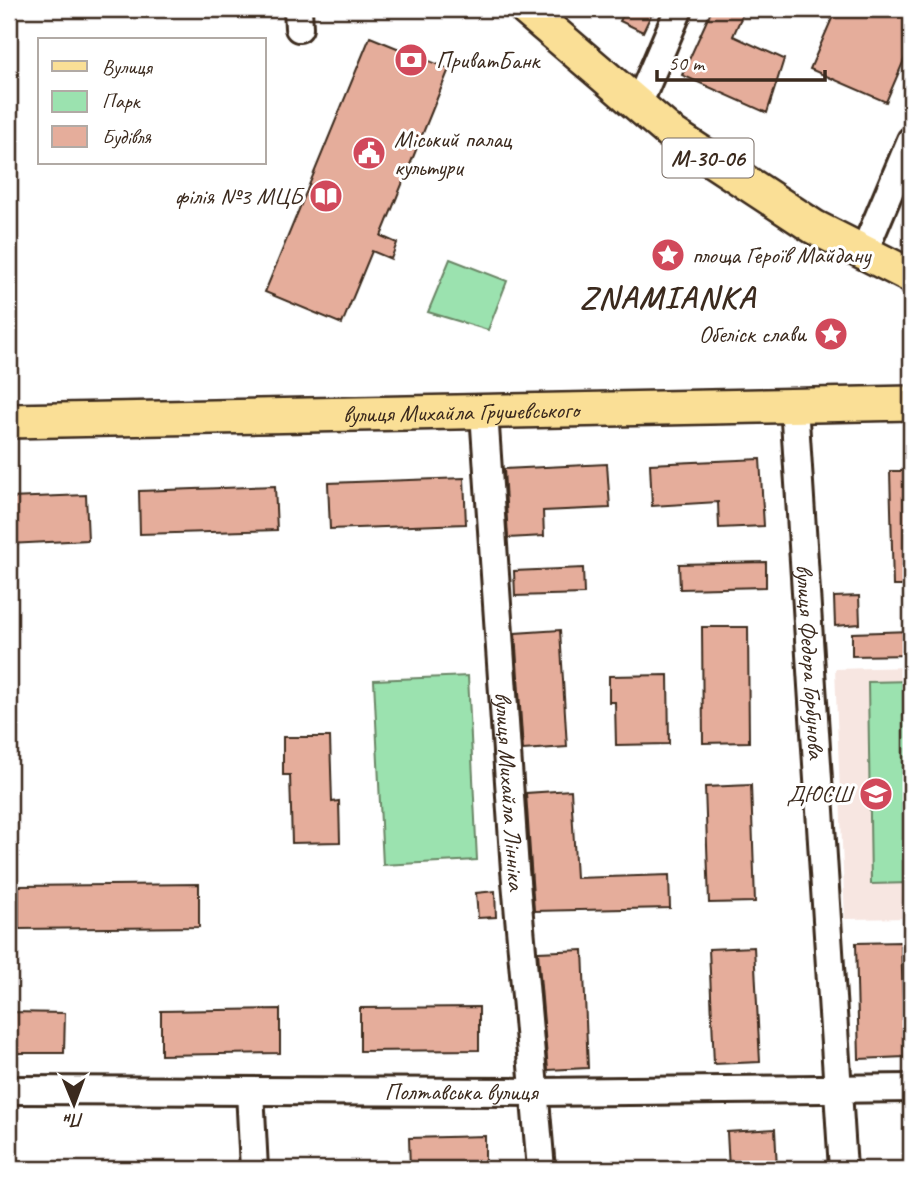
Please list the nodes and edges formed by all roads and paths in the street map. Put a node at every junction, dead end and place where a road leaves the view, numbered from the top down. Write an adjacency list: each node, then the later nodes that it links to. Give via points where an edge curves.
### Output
1 (526, 9): 3 (main road, М-30-06)
2 (679, 9): 3 (street, via 644,91)
3 (633, 104): 5 (main road, М-30-06, via 770,200)
4 (911, 140): 5 (street)
5 (863, 254): 6 (main road, М-30-06)
6 (911, 276)
7 (911, 403): 8 (main road, вулиця Михайла Грушевського)
8 (794, 405): 9 (main road, вулиця Михайла Грушевського); 12 (street, вулиця Федора Горбунова)
9 (484, 412): 10 (main road, вулиця Михайла Грушевського); 15 (street, вулиця Михайла Лінніка, via 512,842)
10 (9, 421)
11 (911, 1088): 12 (street, Полтавська вулиця)
12 (839, 1089): 15 (street, Полтавська вулиця); 18 (street, вулиця Федора Горбунова)
13 (9, 1090): 14 (street, Полтавська вулиця)
14 (250, 1091): 15 (street, Полтавська вулиця); 16 (street)
15 (536, 1092): 17 (street, вулиця Михайла Лінніка)
16 (254, 1169)
17 (541, 1169)
18 (843, 1169)

